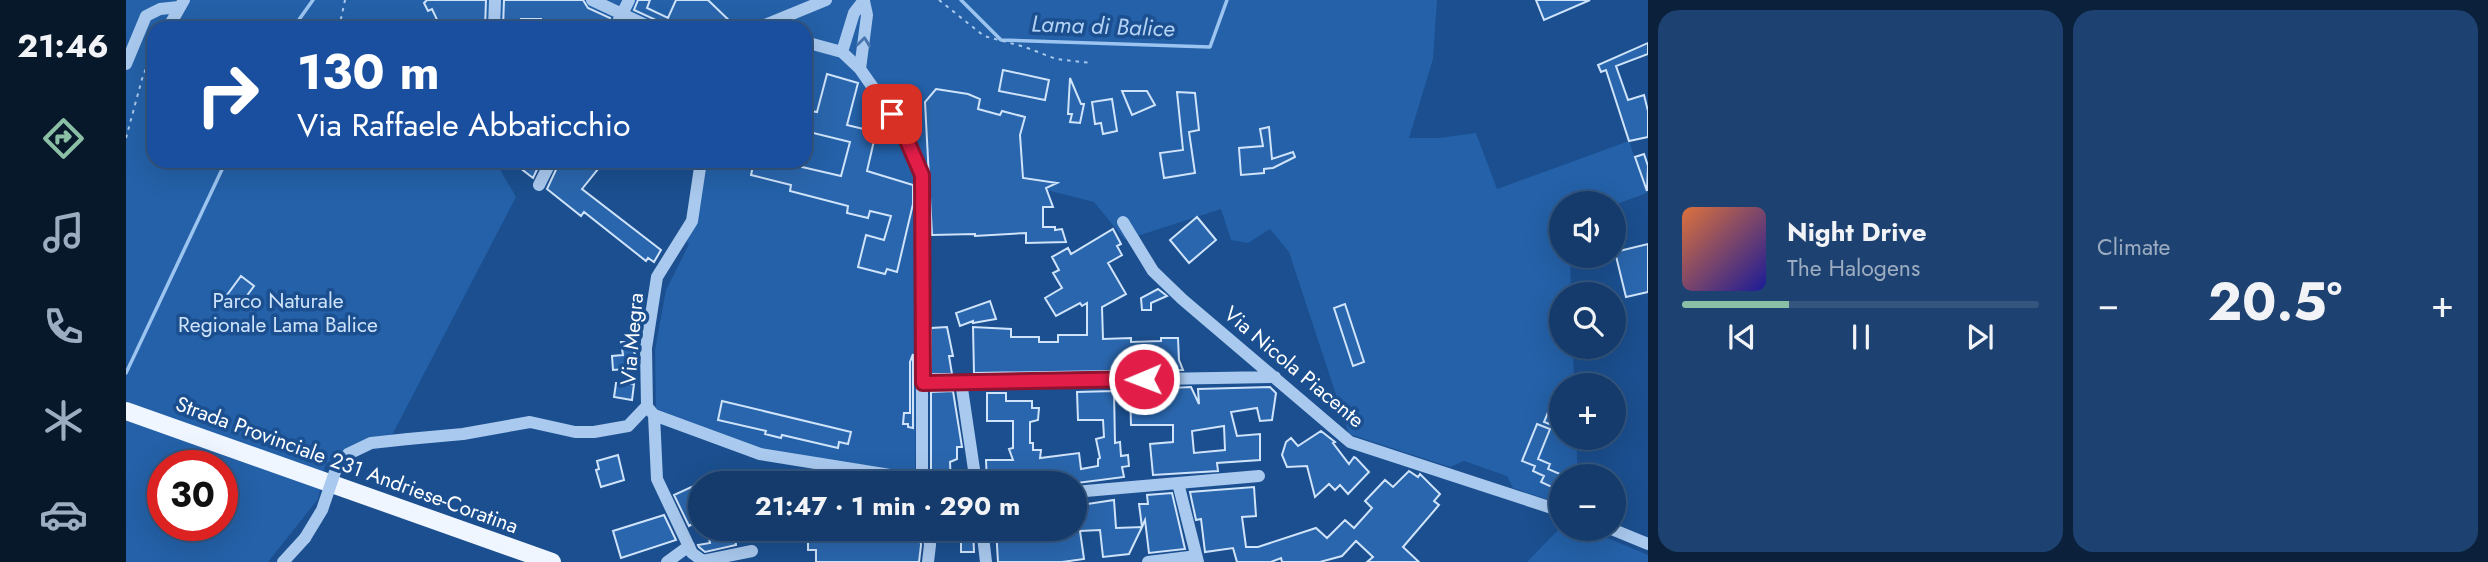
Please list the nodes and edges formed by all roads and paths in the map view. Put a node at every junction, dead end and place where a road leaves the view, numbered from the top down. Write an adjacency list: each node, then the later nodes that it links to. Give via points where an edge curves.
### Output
1 (345, 0): 11 (path)
2 (495, 0): 12 (street)
3 (592, 0): 9 (street)
4 (629, 0): 9 (street)
5 (826, 0): 15 (street)
6 (864, 0): 17 (street, via 853,13); 21 (street, one-way to 6, via 867,15)
7 (939, 0): 18 (path, via 984,36 1056,59)
8 (181, 4): 10 (street); 19 (street, via 146,16)
9 (622, 14): 13 (street); 14 (street)
10 (172, 21)
11 (340, 21)
12 (494, 21)
13 (618, 21)
14 (637, 21)
15 (778, 21)
16 (812, 44): 17 (street)
17 (842, 52): 21 (street)
18 (1091, 63)
19 (126, 64)
20 (147, 66): 22 (path)
21 (860, 69): 29 (street, via 902,129 922,175)
22 (126, 138)
23 (548, 168): 25 (street)
24 (700, 168): 31 (street, Via Megra, via 692,221 657,277 646,348)
25 (539, 185)
26 (1123, 222): 27 (street, Via Nicola Piacente, via 1153,271)
27 (1275, 377): 28 (street); 38 (street, Via Nicola Piacente, via 1350,442)
28 (961, 382): 29 (street); 34 (street)
29 (923, 383): 33 (street)
30 (126, 411): 46 (main road, Strada Provinciale 231 Andriese-Coratina)
31 (650, 411): 32 (street, via 760,454); 43 (street, via 657,479); 45 (street, Via Megra, bridge, via 628,426 594,432 530,422 371,443 348,454 337,466 322,510)
32 (858, 471)
33 (922, 471)
34 (974, 471)
35 (1259, 476): 36 (street)
36 (1178, 483): 37 (street); 51 (street)
37 (1087, 491)
38 (1549, 507)
39 (1626, 535): 42 (street)
40 (930, 541): 48 (street)
41 (984, 541): 49 (street)
42 (1648, 544)
43 (689, 546): 44 (street, via 703,561); 47 (street)
44 (752, 551)
45 (283, 562)
46 (552, 562)
47 (667, 562)
48 (928, 562)
49 (986, 562)
50 (1148, 562): 51 (street, via 1189,557)
51 (1197, 562)

